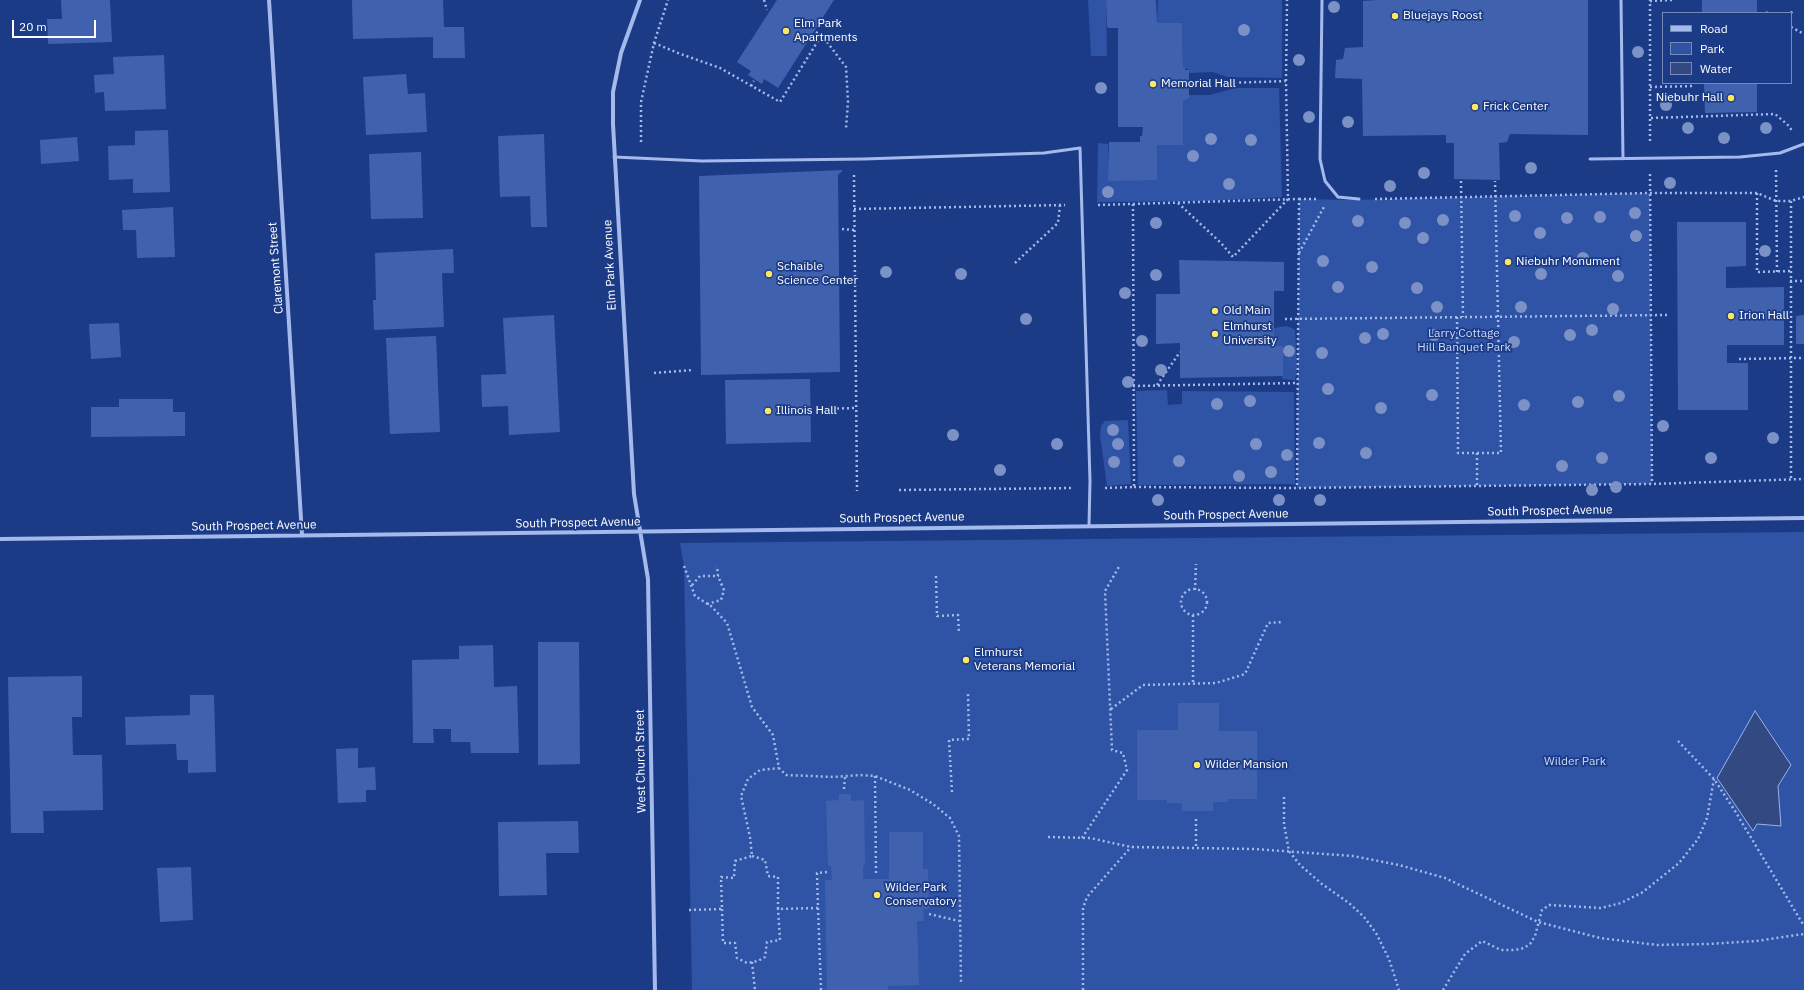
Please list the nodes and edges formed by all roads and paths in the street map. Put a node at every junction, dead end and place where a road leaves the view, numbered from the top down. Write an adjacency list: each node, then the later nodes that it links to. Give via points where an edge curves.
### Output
1 (269, 0): 93 (street, Claremont Street)
2 (640, 0): 28 (street, Elm Park Avenue, via 621,53 613,92)
3 (668, 0): 17 (path)
4 (764, 0): 11 (path)
5 (1287, 0): 19 (path)
6 (1322, 0): 46 (lane, via 1320,159 1325,180 1338,197)
7 (1621, 0): 32 (lane)
8 (1650, 0): 9 (path); 23 (path)
9 (1672, 0)
10 (1794, 9): 12 (path)
11 (767, 10)
12 (1792, 12)
13 (1792, 28): 15 (path)
14 (816, 32): 16 (path)
15 (1804, 34)
16 (822, 36): 21 (path, via 780,102); 25 (path, via 846,67)
17 (654, 43): 21 (path, via 720,68); 29 (path, via 641,102)
18 (754, 81): 21 (path)
19 (1286, 81): 20 (path); 42 (path)
20 (1195, 84)
21 (751, 86)
22 (1694, 86): 23 (path)
23 (1650, 87): 24 (path)
24 (1650, 118): 27 (path, via 1774,114 1789,126); 30 (path)
25 (846, 128)
26 (1804, 144): 27 (lane)
27 (1799, 145): 30 (lane, via 1780,153 1740,157)
28 (614, 157): 29 (lane); 92 (street, Elm Park Avenue, via 634,494)
29 (641, 158): 52 (lane, via 702,161 864,159 1044,153 1080,148)
30 (1650, 158): 32 (lane); 38 (path)
31 (1590, 159): 32 (lane)
32 (1623, 159)
33 (854, 170): 53 (path)
34 (1776, 170): 47 (path)
35 (1461, 181): 40 (path)
36 (1495, 181): 39 (path)
37 (1757, 192): 38 (path); 47 (path); 59 (path, via 1757,272)
38 (1650, 193): 39 (path); 62 (path)
39 (1495, 196): 40 (path); 64 (path)
40 (1462, 197): 46 (path); 66 (path)
41 (1804, 197): 48 (path)
42 (1288, 199): 43 (path); 49 (path); 49 (path, via 1233,257)
43 (1299, 199): 44 (path); 56 (path)
44 (1321, 199)
45 (1328, 199): 56 (path)
46 (1359, 199)
47 (1776, 201): 48 (path); 59 (path)
48 (1790, 201): 58 (path)
49 (1178, 202): 50 (path)
50 (1133, 203): 52 (path); 77 (path)
51 (1060, 205): 52 (path); 53 (path); 57 (path, via 1058,223)
52 (1081, 205): 86 (lane)
53 (854, 209): 55 (path)
54 (842, 229): 55 (path)
55 (854, 230): 79 (path)
56 (1298, 254): 67 (path)
57 (1015, 263)
58 (1790, 271): 59 (path); 60 (path)
59 (1777, 272)
60 (1790, 281): 61 (path); 70 (path)
61 (1802, 281)
62 (1652, 315): 63 (path); 64 (path); 83 (path)
63 (1668, 315)
64 (1498, 316): 66 (path); 80 (path, via 1500,453)
65 (1457, 317): 66 (path); 67 (path); 80 (path, via 1458,453)
66 (1463, 317)
67 (1298, 318): 68 (path); 75 (path)
68 (1284, 319)
69 (1180, 352): 76 (path)
70 (1791, 358): 71 (path); 72 (path); 81 (path)
71 (1801, 358)
72 (1739, 359)
73 (693, 370): 74 (path)
74 (654, 373)
75 (1298, 383): 76 (path); 87 (path)
76 (1157, 385): 77 (path)
77 (1133, 386): 85 (path)
78 (822, 408): 79 (path)
79 (856, 408): 88 (path)
80 (1477, 453): 84 (path)
81 (1791, 479): 82 (path); 83 (path)
82 (1804, 479)
83 (1652, 484): 84 (path)
84 (1477, 485): 87 (path)
85 (1134, 487): 86 (path); 87 (path)
86 (1091, 488): 89 (path); 91 (lane)
87 (1297, 488)
88 (857, 490)
89 (899, 490)
90 (1804, 518): 91 (street, South Prospect Avenue)
91 (1089, 526): 92 (street, South Prospect Avenue)
92 (640, 532): 93 (street, South Prospect Avenue); 138 (street, West Church Street, via 648,578)
93 (302, 535): 94 (street, South Prospect Avenue)
94 (0, 539)
95 (1196, 564): 102 (path)
96 (1120, 565): 109 (path, via 1105,592)
97 (684, 566): 101 (path)
98 (717, 566): 99 (path)
99 (718, 576): 101 (path, via 700,576); 103 (path, via 724,590 721,600)
100 (936, 576): 106 (path, via 937,616 958,615)
101 (692, 585): 103 (path, via 695,596)
102 (1196, 590): 104 (path, via 1203,593 1206,605 1201,612); 104 (path, via 1188,591 1181,601 1183,609)
103 (707, 604): 111 (path, via 727,623 752,707 773,735)
104 (1193, 615): 107 (path)
105 (1283, 622): 107 (path, via 1268,624 1245,674 1216,683)
106 (959, 633)
107 (1193, 684): 109 (path, via 1143,685)
108 (968, 694): 116 (path, via 969,739 950,740)
109 (1110, 709): 120 (path, via 1112,750 1123,753 1127,770)
110 (1678, 741): 114 (path)
111 (779, 768): 113 (path, via 786,775); 124 (path, via 760,770 748,779 741,796)
112 (874, 776): 113 (path); 126 (path); 132 (path, via 910,790 950,818 959,836)
113 (845, 777): 115 (path)
114 (1714, 779): 133 (path, via 1707,818 1698,839 1673,868 1643,892 1621,903 1601,908 1549,905 1542,910); 134 (path)
115 (844, 789)
116 (952, 792)
117 (1284, 797): 123 (path, via 1284,824)
118 (1196, 819): 122 (path)
119 (1048, 837): 120 (path)
120 (1082, 838): 121 (path)
121 (1131, 846): 122 (path); 141 (path, via 1087,898 1083,908)
122 (1196, 848): 123 (path)
123 (1289, 851): 133 (path, via 1353,856 1399,865 1437,876); 142 (path, via 1300,865 1349,903 1376,932 1390,960)
124 (752, 856): 128 (path, via 735,862 734,878 721,877); 129 (path, via 765,860 768,876 778,877)
125 (827, 872): 127 (path, via 817,873)
126 (876, 873)
127 (818, 908): 129 (path); 140 (path)
128 (722, 909): 130 (path); 136 (path, via 723,943 735,943 737,958 747,963)
129 (778, 909): 136 (path, via 780,940 767,942 765,957)
130 (689, 910)
131 (929, 914): 132 (path)
132 (959, 921): 137 (path)
133 (1538, 922): 135 (path, via 1600,938 1657,945 1724,943); 143 (path, via 1535,936 1524,948 1501,950 1482,941 1465,954)
134 (1804, 926)
135 (1804, 934)
136 (752, 962): 139 (path)
137 (961, 982)
138 (655, 990)
139 (755, 990)
140 (821, 990)
141 (1083, 990)
142 (1399, 990)
143 (1443, 990)

